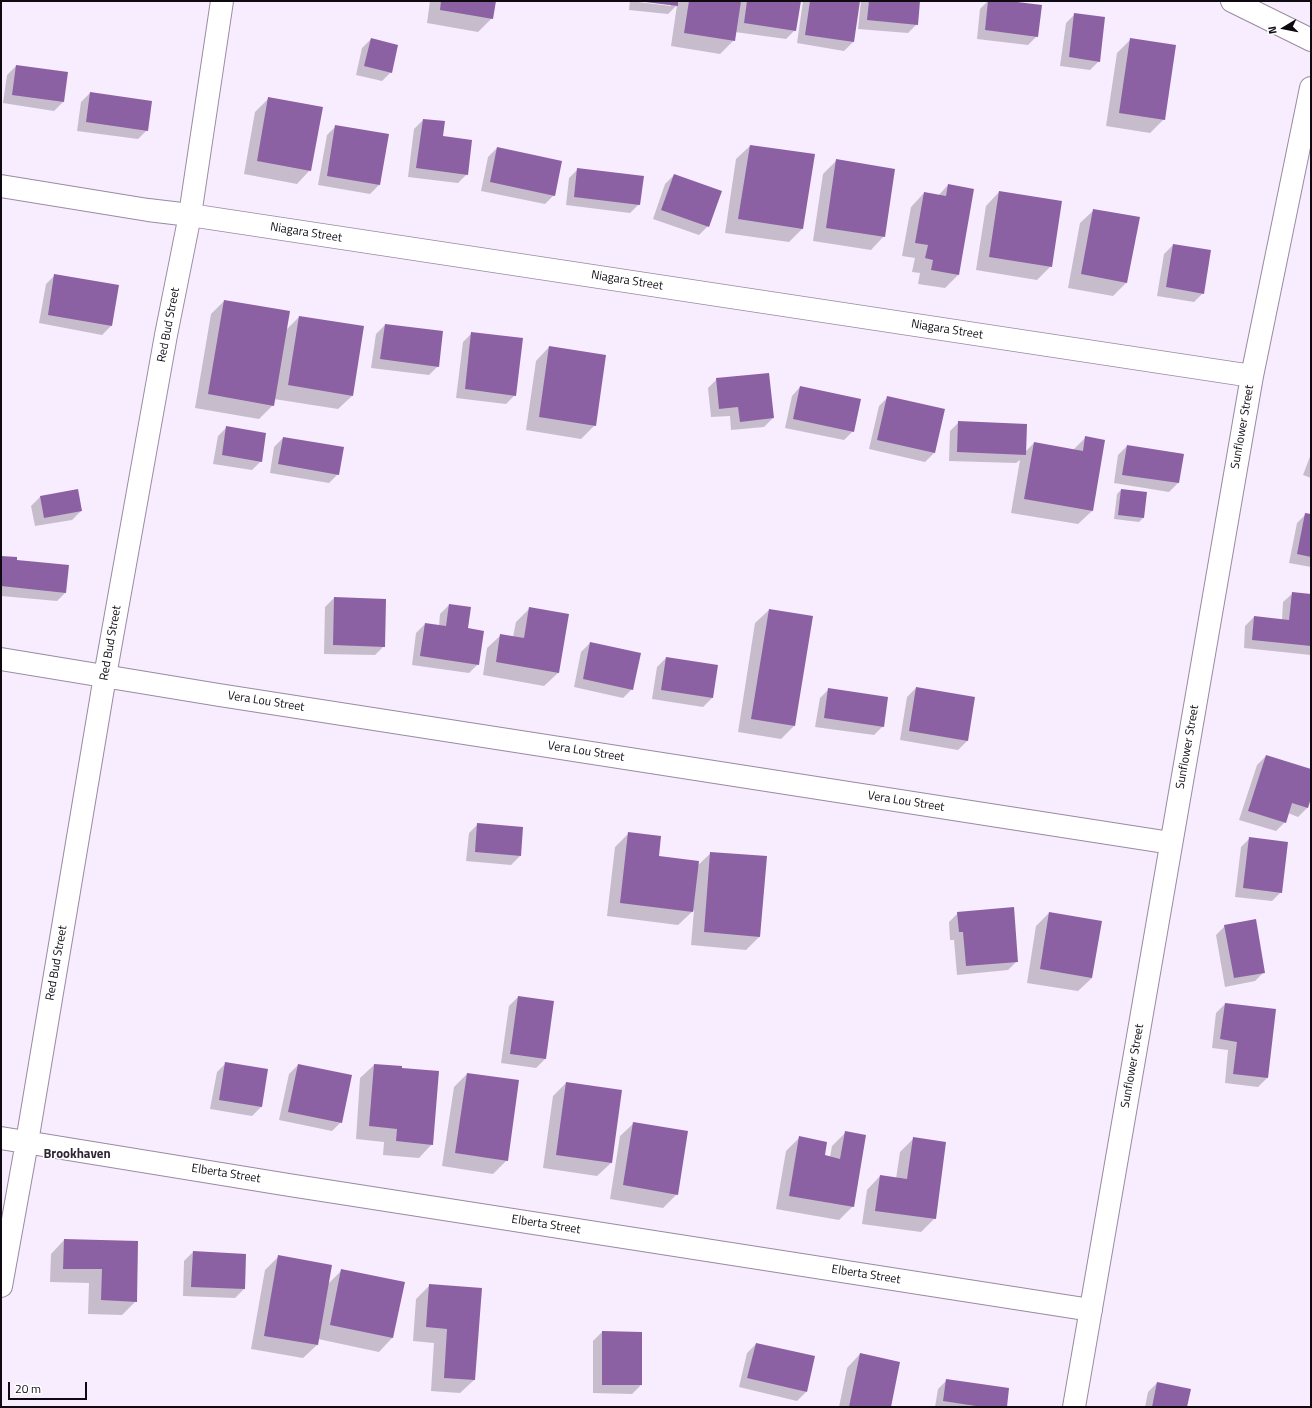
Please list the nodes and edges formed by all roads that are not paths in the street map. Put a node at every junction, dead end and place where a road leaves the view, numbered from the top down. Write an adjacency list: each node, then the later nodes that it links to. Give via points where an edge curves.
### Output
1 (222, 1): 6 (street, Red Bud Street)
2 (1232, 1): 3 (street)
3 (1311, 40)
4 (1311, 88): 7 (street, Sunflower Street)
5 (1, 186): 6 (street, Niagara Street)
6 (190, 215): 7 (street, Niagara Street); 9 (street, Red Bud Street)
7 (1252, 376): 10 (street, Sunflower Street)
8 (1, 659): 9 (street, Vera Lou Street)
9 (105, 676): 10 (street, Vera Lou Street); 12 (street, Red Bud Street)
10 (1171, 843): 14 (street, Sunflower Street)
11 (1, 1138): 12 (street, Elberta Street)
12 (27, 1142): 13 (street, Red Bud Street); 14 (street, Elberta Street)
13 (1, 1286)
14 (1091, 1310): 15 (street, Sunflower Street)
15 (1074, 1407)

